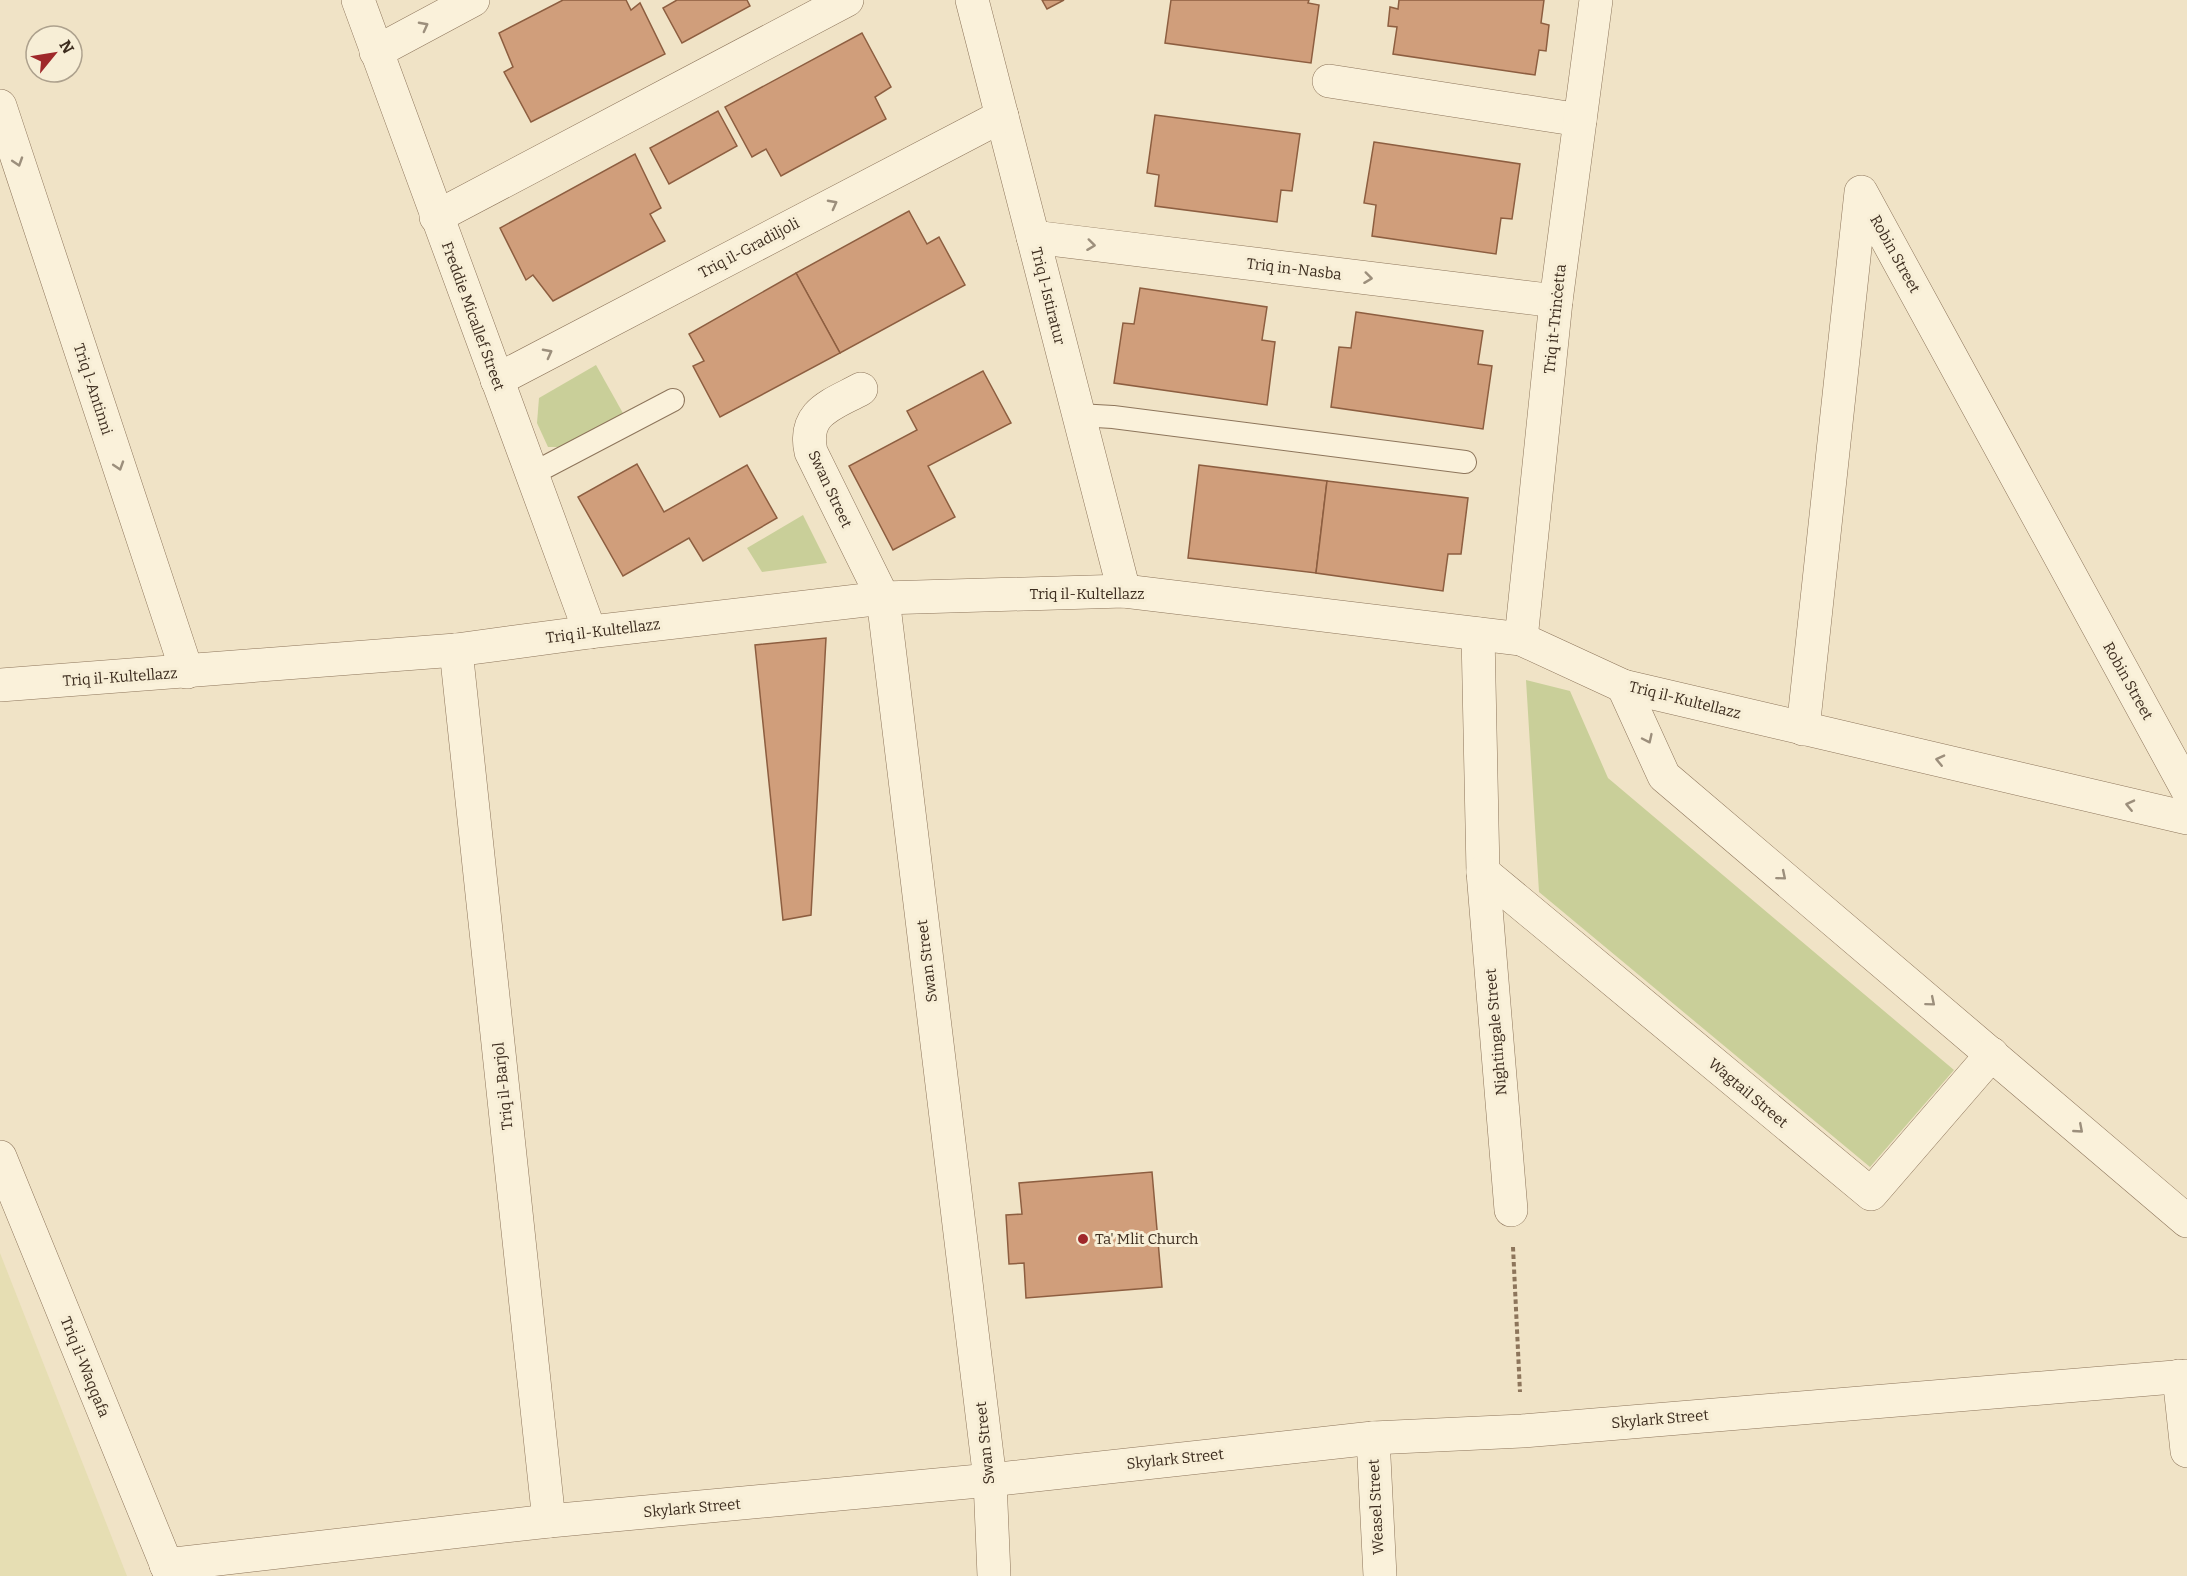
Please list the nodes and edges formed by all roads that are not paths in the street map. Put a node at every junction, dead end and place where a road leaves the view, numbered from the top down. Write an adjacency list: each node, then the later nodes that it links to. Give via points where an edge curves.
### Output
1 (358, 0): 6 (street, Freddie Micallef Street)
2 (473, 0): 6 (street, one-way to 2)
3 (848, 0): 11 (street)
4 (972, 0): 9 (street, Triq l-Istiratur)
5 (1596, 0): 10 (street, Triq it-Trinċetta)
6 (376, 52): 11 (street, Freddie Micallef Street)
7 (1329, 81): 10 (street)
8 (0, 106): 26 (street, Triq l-Antinni, one-way to 26)
9 (1002, 116): 12 (street, Triq l-Istiratur); 14 (street, Triq il-Gradiljoli, one-way to 9)
10 (1580, 120): 13 (street, Triq it-Trinċetta)
11 (436, 217): 14 (street, Freddie Micallef Street)
12 (1033, 237): 13 (street, Triq in-Nasba, one-way to 13); 17 (street, Triq l-Istiratur)
13 (1556, 301): 24 (street, Triq it-Trinċetta)
14 (496, 380): 19 (street, Freddie Micallef Street)
15 (861, 389): 21 (street, Swan Street, via 824,409 813,420 807,436 811,452)
16 (673, 400): 19 (lane)
17 (1078, 415): 18 (lane); 20 (street, Triq l-Istiratur)
18 (1465, 462)
19 (532, 474): 22 (street, Freddie Micallef Street)
20 (1124, 591): 21 (street, Triq il-Kultellazz); 23 (street, Triq il-Kultellazz)
21 (883, 598): 22 (street, Triq il-Kultellazz); 40 (street, Swan Street)
22 (590, 632): 25 (street, Triq il-Kultellazz)
23 (1478, 634): 24 (street, Triq il-Kultellazz); 32 (street, Nightingale Street)
24 (1521, 639): 28 (street, Triq il-Kultellazz)
25 (456, 650): 26 (street, Triq il-Kultellazz); 41 (street, Triq il-Barjol)
26 (187, 672): 27 (street, Triq il-Kultellazz)
27 (0, 685)
28 (1623, 686): 29 (street, Triq il-Kultellazz); 33 (street, one-way to 33, via 1665,776)
29 (1803, 729): 30 (street, Robin Street, via 1861,192); 31 (street, Triq il-Kultellazz, one-way to 29)
30 (2187, 789)
31 (2187, 818)
32 (1483, 872): 33 (street, Wagtail Street, via 1871,1194); 35 (street, Nightingale Street)
33 (1992, 1054): 36 (street, one-way to 36)
34 (0, 1157): 42 (street, Triq il-Waqqafa)
35 (1511, 1210)
36 (2187, 1221)
37 (2183, 1376): 38 (street, Skylark Street, via 1522,1431); 39 (street)
38 (1372, 1438): 40 (street, Skylark Street); 44 (street, Weasel Street)
39 (2187, 1451)
40 (990, 1480): 41 (street, Skylark Street); 43 (street, Swan Street)
41 (549, 1521): 42 (street, Skylark Street)
42 (168, 1570)
43 (994, 1576)
44 (1380, 1576)

